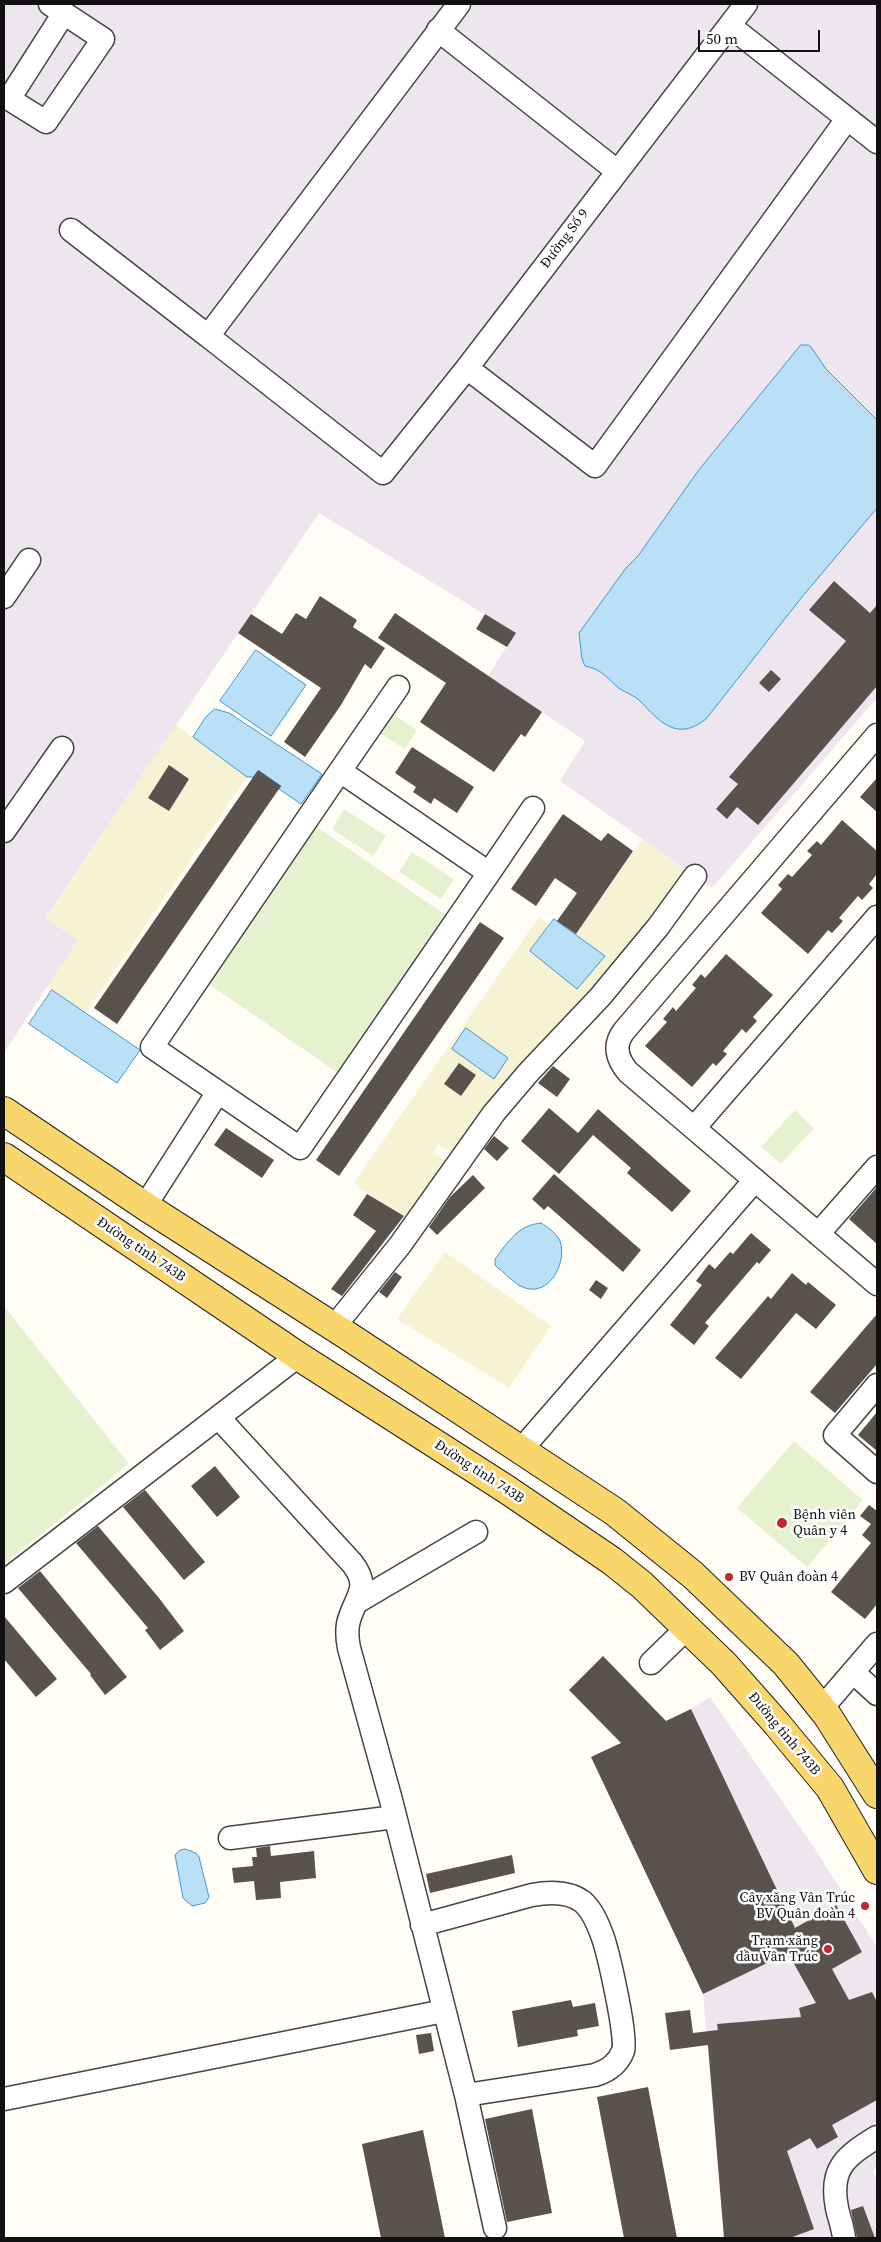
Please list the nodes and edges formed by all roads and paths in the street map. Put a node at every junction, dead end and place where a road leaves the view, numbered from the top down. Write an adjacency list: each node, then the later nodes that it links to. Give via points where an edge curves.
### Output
1 (459, 4): 5 (lane)
2 (746, 4): 4 (lane, Đường Số 9)
3 (57, 8): 3 (lane, via 103,39 46,122 8,99)
4 (730, 26): 6 (lane); 8 (lane, Đường Số 9)
5 (438, 30): 8 (lane); 10 (lane)
6 (847, 119): 7 (lane); 11 (lane, via 595,466)
7 (877, 142)
8 (617, 171): 11 (lane, Đường Số 9)
9 (71, 230): 10 (lane)
10 (208, 336): 11 (lane, Đường Số 9, via 384,473)
11 (467, 368)
12 (29, 560): 13 (lane)
13 (4, 597)
14 (398, 686): 17 (lane)
15 (877, 735): 25 (lane, via 620,1036 617,1052 628,1072)
16 (62, 748): 19 (lane)
17 (340, 771): 20 (lane); 23 (lane, via 152,1047)
18 (533, 808): 20 (lane)
19 (4, 832)
20 (489, 873): 23 (lane, via 300,1148)
21 (695, 876): 32 (lane, via 600,997 494,1112 400,1245)
22 (877, 917): 25 (lane)
23 (224, 1096): 29 (lane)
24 (4, 1110): 29 (main road)
25 (694, 1128): 28 (lane)
26 (4, 1157): 33 (main road, Đường tỉnh 743B)
27 (877, 1167): 30 (lane)
28 (755, 1180): 30 (lane); 36 (lane)
29 (151, 1210): 32 (main road)
30 (818, 1234): 31 (lane)
31 (877, 1284)
32 (334, 1327): 33 (main road); 36 (main road)
33 (298, 1356): 35 (lane); 41 (main road, Đường tỉnh 743B, via 612,1561)
34 (877, 1385): 37 (lane, via 835,1435)
35 (219, 1418): 39 (lane); 40 (lane, via 357,1569 362,1585)
36 (520, 1451): 46 (main road, via 615,1512 693,1575 786,1664)
37 (877, 1472)
38 (476, 1532): 40 (lane)
39 (4, 1582)
40 (357, 1602): 48 (lane, via 349,1618 347,1638)
41 (687, 1628): 43 (lane); 50 (main road, Đường tỉnh 743B, via 778,1724 830,1788)
42 (877, 1644): 44 (lane)
43 (651, 1663)
44 (853, 1672): 45 (lane); 46 (lane)
45 (877, 1694)
46 (822, 1708): 47 (main road)
47 (877, 1794)
48 (395, 1817): 49 (lane); 51 (lane)
49 (230, 1838)
50 (877, 1870)
51 (422, 1925): 52 (lane); 53 (lane, via 550,1892 583,1902 603,1937 625,2044 616,2063 595,2075)
52 (444, 2011): 53 (lane); 54 (lane)
53 (466, 2095): 56 (lane)
54 (4, 2099)
55 (877, 2137): 57 (lane, via 843,2161 836,2176 837,2208)
56 (495, 2228)
57 (844, 2238)

